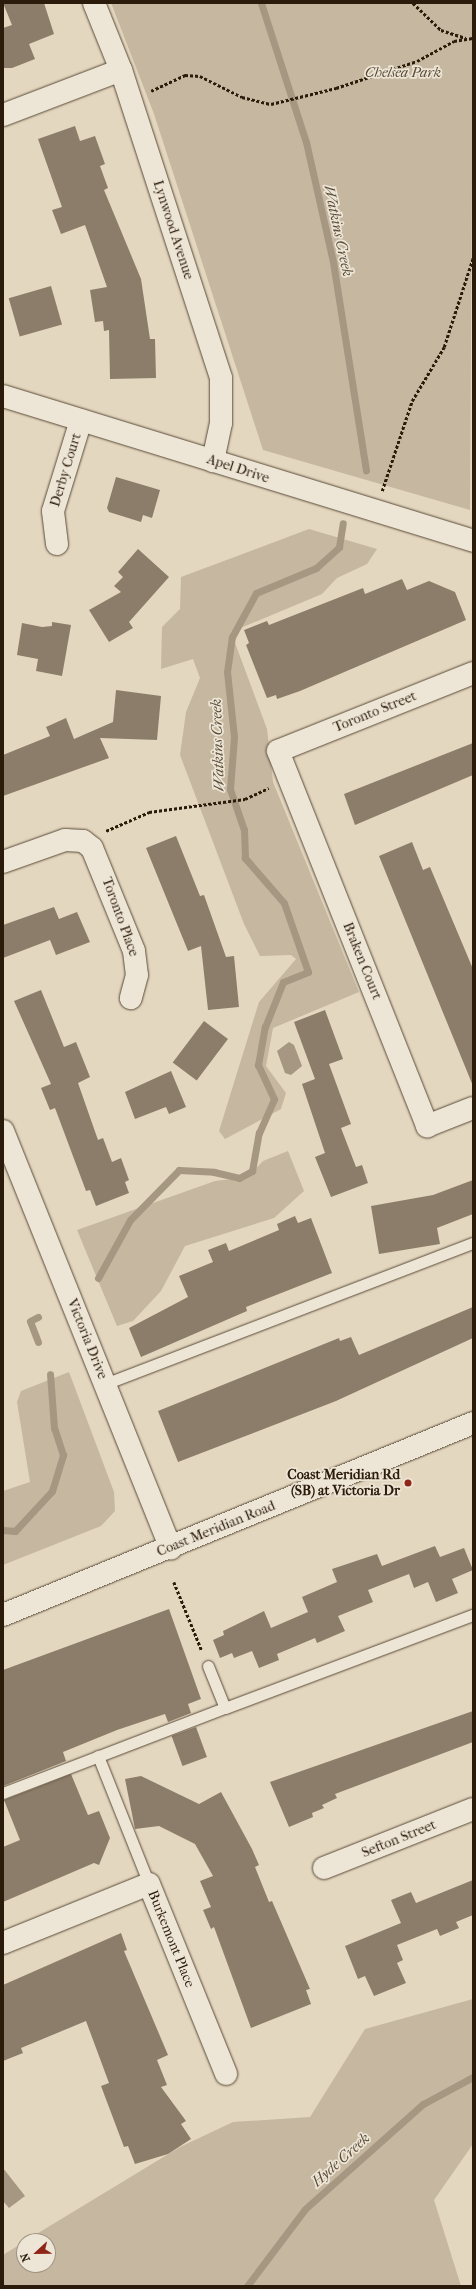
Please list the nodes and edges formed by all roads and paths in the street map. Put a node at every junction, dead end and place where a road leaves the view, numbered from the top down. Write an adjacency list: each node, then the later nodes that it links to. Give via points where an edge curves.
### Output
1 (94, 3): 5 (street, Lynwood Avenue)
2 (413, 3): 3 (path, via 441,30)
3 (466, 38): 4 (path); 6 (path, via 416,62 336,88 271,104 242,97 200,76 185,75)
4 (473, 38)
5 (121, 70): 6 (street, Lynwood Avenue); 7 (street)
6 (131, 100): 11 (street, Lynwood Avenue, via 221,378 221,423)
7 (3, 115)
8 (473, 258): 12 (path, via 444,347 412,401)
9 (3, 396): 10 (street, Apel Drive)
10 (81, 420): 11 (street, Apel Drive); 14 (street, Derby Court, via 53,511)
11 (213, 461): 12 (street, Apel Drive)
12 (375, 513): 13 (street, Apel Drive)
13 (473, 541)
14 (57, 544)
15 (473, 673): 16 (street, Toronto Street)
16 (278, 751): 21 (street, Braken Court, via 428,1126)
17 (245, 799): 18 (path, via 148,812)
18 (83, 842): 19 (street, via 58,841); 20 (street, Toronto Place, via 92,848 102,868 134,951 137,975)
19 (3, 862)
20 (131, 998)
21 (473, 1108)
22 (3, 1131): 24 (street, Victoria Drive)
23 (473, 1243): 24 (lane)
24 (105, 1384): 26 (street, Victoria Drive)
25 (473, 1423): 26 (street, Coast Meridian Road)
26 (171, 1548): 28 (street, Coast Meridian Road)
27 (174, 1582): 30 (path)
28 (3, 1615)
29 (473, 1615): 31 (lane)
30 (208, 1666): 31 (lane)
31 (225, 1708): 32 (lane)
32 (98, 1756): 33 (lane); 36 (lane)
33 (3, 1793)
34 (473, 1809): 35 (street, Sefton Street)
35 (324, 1868)
36 (149, 1884): 37 (street, Burkemont Place); 38 (street, Burkemont Place)
37 (3, 1943)
38 (226, 2074)

